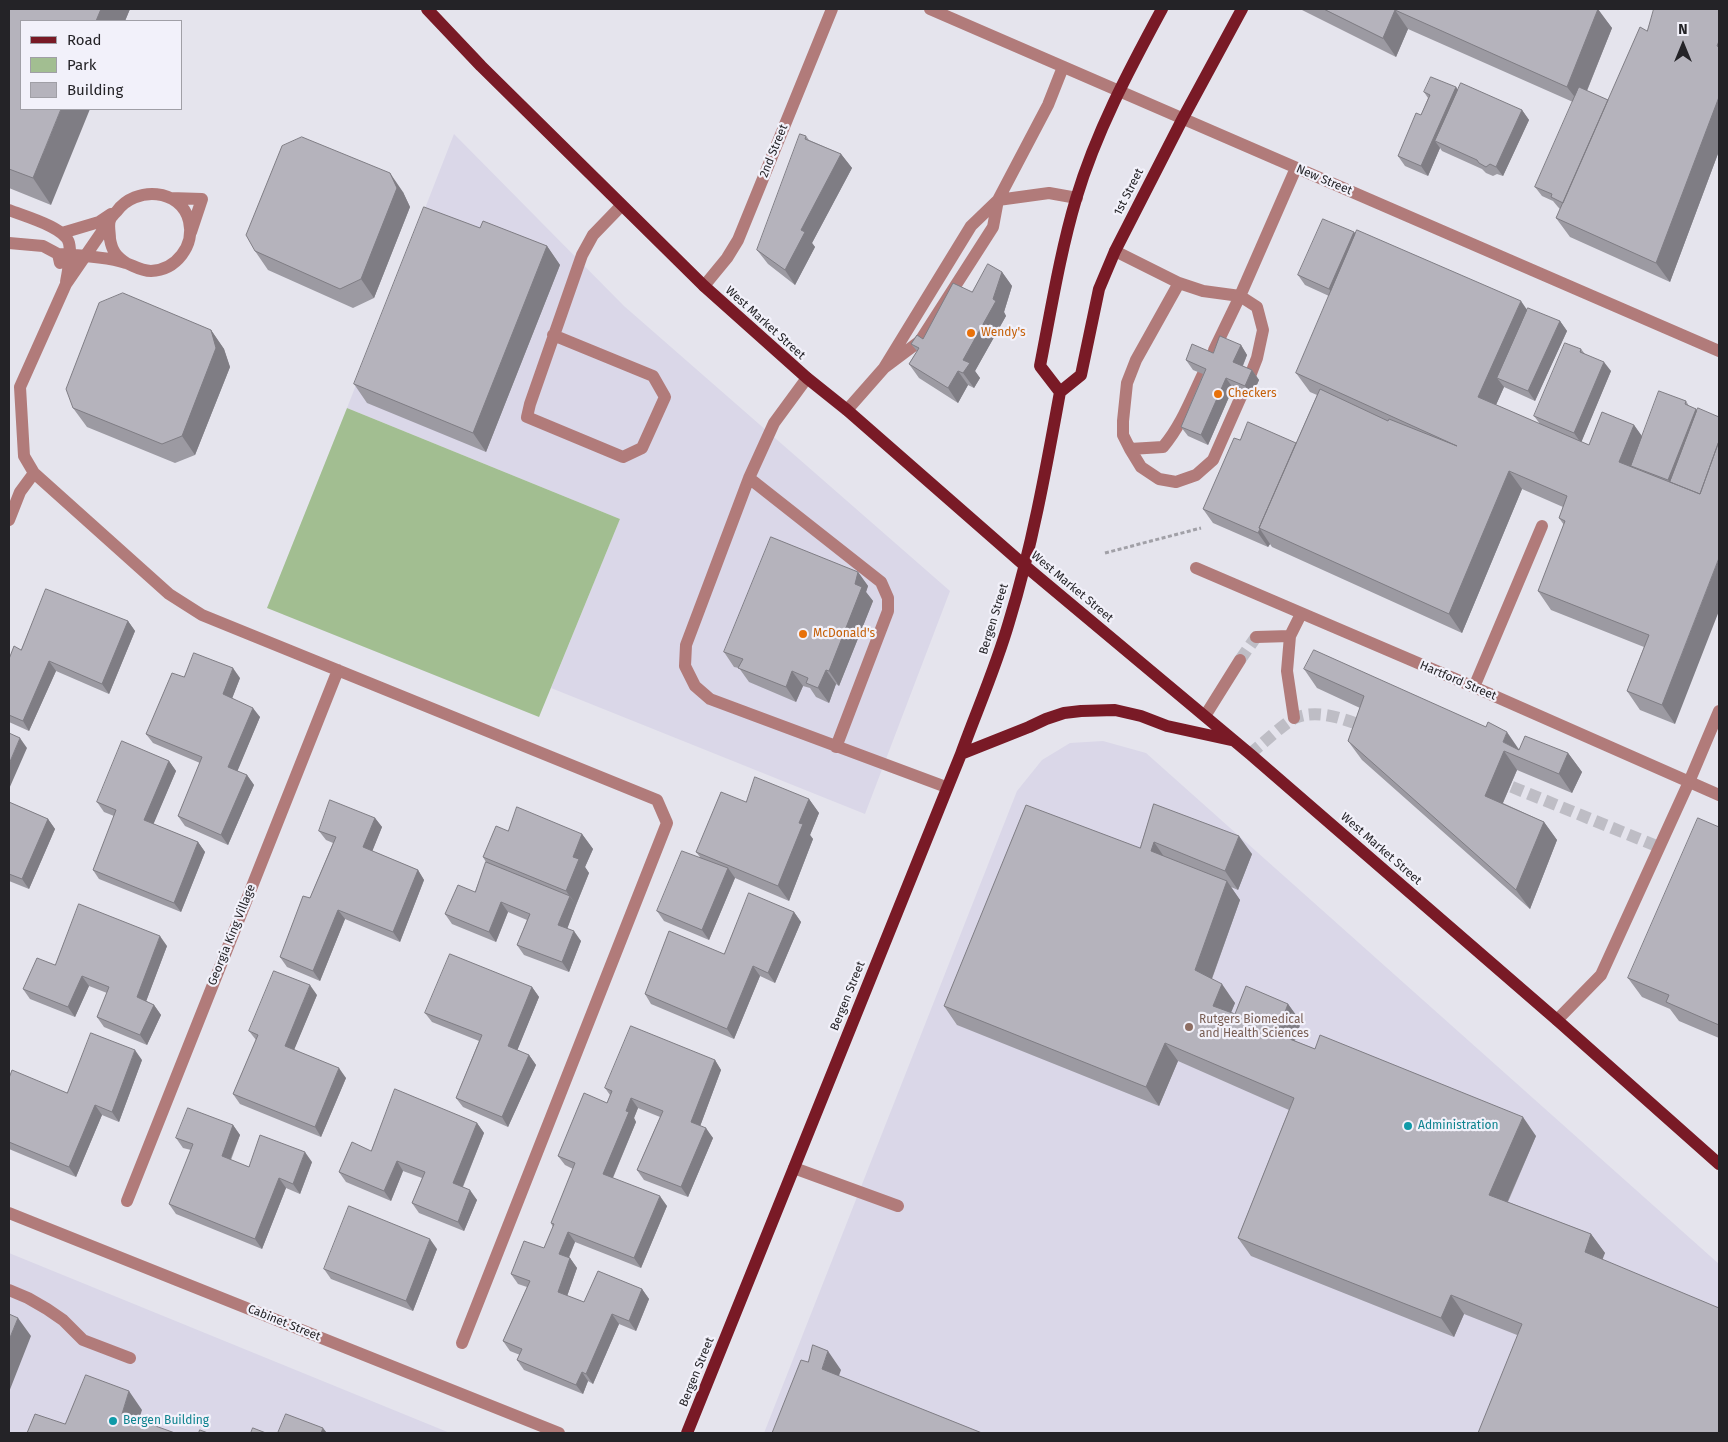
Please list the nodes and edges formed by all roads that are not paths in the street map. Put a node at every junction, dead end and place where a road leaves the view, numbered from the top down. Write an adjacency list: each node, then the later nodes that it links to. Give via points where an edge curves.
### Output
1 (427, 9): 13 (main road, West Market Street)
2 (832, 9): 26 (street, 2nd Street, via 738,240)
3 (930, 9): 6 (street, New Street)
4 (1162, 9): 7 (main road)
5 (1242, 9): 8 (main road, 1st Street)
6 (1063, 67): 7 (street, New Street); 12 (street, via 1048,106)
7 (1118, 90): 8 (street, New Street); 11 (main road)
8 (1183, 118): 9 (street, New Street); 20 (main road, 1st Street)
9 (1296, 168): 27 (street); 29 (street, New Street)
10 (170, 198): 14 (street, via 157,193 143,193); 17 (street, via 181,206); 17 (street, via 202,199)
11 (1076, 198): 12 (street, via 1048,193); 35 (main road, via 1040,366)
12 (998, 200): 31 (street, via 972,226); 31 (street, via 993,227 920,340)
13 (620, 206): 26 (main road, West Market Street); 28 (street, via 593,236 582,255)
14 (119, 208): 16 (street); 18 (street, via 99,222)
15 (9, 210): 18 (street)
16 (110, 220): 22 (street); 23 (street, via 111,245 116,256)
17 (191, 232): 23 (street, via 184,253 163,268 150,271)
18 (62, 233): 21 (street, via 69,241)
19 (9, 243): 21 (street, via 43,246)
20 (1115, 251): 24 (street); 35 (main road, 1st Street, via 1099,288 1081,375)
21 (64, 255): 22 (street); 25 (street)
22 (85, 257): 23 (street); 25 (street)
23 (126, 263)
24 (1179, 283): 27 (street, via 1202,291); 38 (street, via 1136,360 1127,383 1123,421)
25 (66, 284): 39 (street, via 20,386 24,456)
26 (704, 286): 34 (main road, West Market Street)
27 (1240, 296): 30 (street); 33 (street, via 1257,308 1263,330)
28 (553, 335): 28 (street, via 528,417 623,457 642,448 665,397 654,376)
29 (1719, 351)
30 (1210, 358)
31 (884, 368): 37 (street)
32 (1202, 374): 38 (street, via 1172,437 1163,447)
33 (1250, 376)
34 (807, 378): 37 (main road, West Market Street); 40 (street, via 774,423)
35 (1060, 392): 43 (main road, via 1043,486)
36 (1242, 392): 38 (street, via 1213,460 1196,475 1176,482 1159,479 1141,467)
37 (847, 410): 43 (main road, West Market Street)
38 (1130, 449)
39 (34, 473): 41 (street, via 20,492); 49 (street, via 184,604 202,615)
40 (749, 478): 55 (street, via 881,582 888,598 888,611); 55 (street, via 686,645 685,666 696,686 710,698)
41 (9, 520)
42 (1542, 526): 50 (street)
43 (1024, 565): 52 (main road, West Market Street); 56 (main road, Bergen Street, via 1009,624)
44 (1196, 568): 45 (street, Hartford Street)
45 (1301, 614): 46 (street); 50 (street, Hartford Street)
46 (1290, 636): 47 (street); 53 (street, via 1287,671)
47 (1256, 637)
48 (1240, 660): 52 (street)
49 (338, 670): 63 (street, Georgia King Village); 67 (street, via 657,800 667,823)
50 (1474, 687): 57 (street, Hartford Street)
51 (1719, 710): 57 (street)
52 (1205, 716): 54 (main road, West Market Street)
53 (1294, 718)
54 (1233, 741): 56 (main road, via 1115,710 1082,711 1046,718); 60 (main road, West Market Street)
55 (836, 747): 58 (street)
56 (961, 754): 58 (main road, Bergen Street)
57 (1689, 782): 59 (street, Hartford Street); 60 (street, via 1601,975)
58 (946, 787): 62 (main road, Bergen Street)
59 (1719, 795)
60 (1557, 1020): 61 (main road, West Market Street)
61 (1719, 1164)
62 (794, 1168): 64 (street); 70 (main road, Bergen Street)
63 (127, 1201)
64 (898, 1206)
65 (9, 1213): 69 (street, Cabinet Street)
66 (9, 1290): 68 (street, via 47,1309 83,1340)
67 (462, 1343)
68 (130, 1358)
69 (559, 1433)
70 (688, 1433)

